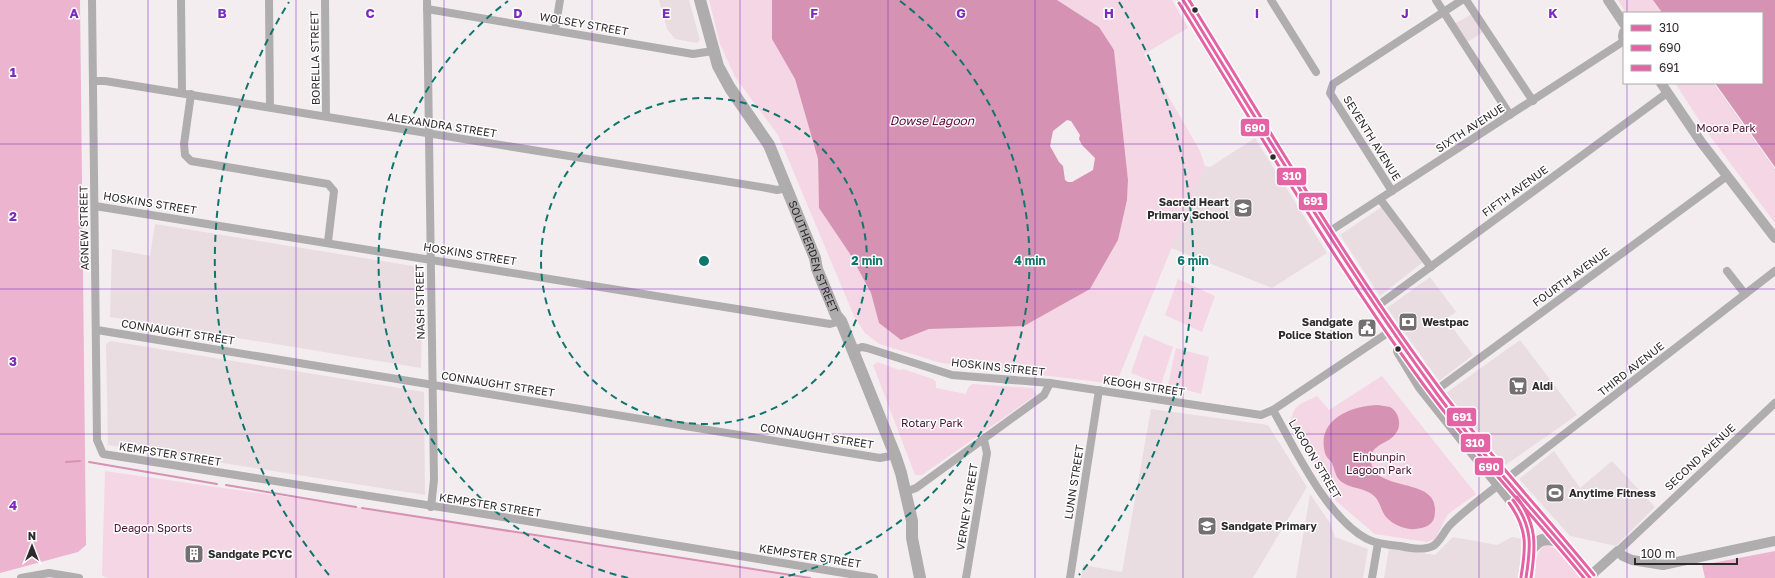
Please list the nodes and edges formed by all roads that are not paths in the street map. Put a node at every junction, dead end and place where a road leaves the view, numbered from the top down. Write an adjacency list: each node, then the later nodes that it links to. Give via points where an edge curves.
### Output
1 (92, 0): 21 (street, AGNEW STREET)
2 (181, 0): 23 (street)
3 (268, 0): 27 (street)
4 (325, 0): 29 (street, BORELLA STREET)
5 (427, 0): 14 (street, NASH STREET)
6 (560, 0): 17 (street)
7 (700, 0): 19 (main road, SOUTHERDEN STREET)
8 (1183, 0): 36 (main road)
9 (1270, 0): 20 (street)
10 (1436, 0): 15 (street)
11 (1462, 0): 15 (street, SEVENTH AVENUE)
12 (1466, 0): 26 (street)
13 (1608, 0): 16 (street)
14 (427, 9): 17 (street, WOLSEY STREET); 30 (street, NASH STREET)
15 (1444, 12): 28 (street); 33 (street, SEVENTH AVENUE, via 1333,84 1330,93)
16 (1623, 22)
17 (554, 30): 19 (street, WOLSEY STREET, via 693,54)
18 (1623, 42): 26 (street, SIXTH AVENUE)
19 (713, 51): 32 (main road, SOUTHERDEN STREET, via 724,78 767,141)
20 (1316, 72)
21 (94, 81): 23 (street, ALEXANDRA STREET); 35 (street, AGNEW STREET)
22 (1662, 84): 24 (street)
23 (182, 93): 25 (street, ALEXANDRA STREET)
24 (1668, 93): 31 (street); 40 (street, FIFTH AVENUE)
25 (191, 94): 27 (street, ALEXANDRA STREET); 38 (street, via 184,144 185,155 191,161 328,184 334,191)
26 (1533, 101): 28 (street, SIXTH AVENUE)
27 (270, 107): 29 (street, ALEXANDRA STREET)
28 (1510, 115): 33 (street, SIXTH AVENUE)
29 (326, 116): 30 (street, ALEXANDRA STREET)
30 (428, 134): 32 (street, ALEXANDRA STREET, via 772,189); 39 (street, NASH STREET)
31 (1727, 176): 37 (street); 52 (street, FOURTH AVENUE)
32 (787, 188): 45 (main road, SOUTHERDEN STREET, via 817,269 836,315)
33 (1392, 191): 34 (street, SIXTH AVENUE)
34 (1380, 199): 36 (street, SIXTH AVENUE); 40 (street)
35 (95, 206): 38 (street, HOSKINS STREET); 46 (street, AGNEW STREET)
36 (1327, 233): 44 (main road)
37 (1775, 238)
38 (328, 242): 39 (street, HOSKINS STREET)
39 (430, 259): 45 (street, HOSKINS STREET, via 830,324); 49 (street, NASH STREET)
40 (1431, 267): 44 (street, FIFTH AVENUE)
41 (1728, 271): 43 (street)
42 (1775, 271): 43 (street, THIRD AVENUE)
43 (1745, 294): 58 (street, THIRD AVENUE)
44 (1376, 307): 47 (main road)
45 (841, 321): 48 (main road, SOUTHERDEN STREET)
46 (97, 330): 49 (street, CONNAUGHT STREET); 56 (street, AGNEW STREET, via 97,440)
47 (1390, 331): 52 (main road); 54 (street, KEOGH STREET)
48 (853, 350): 50 (street, HOSKINS STREET, via 867,348 952,376); 57 (main road, SOUTHERDEN STREET)
49 (432, 384): 57 (street, CONNAUGHT STREET, via 880,458); 60 (street, NASH STREET, via 434,480)
50 (1050, 384): 51 (street, KEOGH STREET); 55 (street, via 1044,395)
51 (1099, 390): 54 (street, KEOGH STREET, via 1254,415); 73 (street, LUNN STREET)
52 (1432, 394): 58 (main road)
53 (1775, 403): 66 (street, SECOND AVENUE)
54 (1273, 410): 64 (street, LAGOON STREET, via 1330,505 1361,536)
55 (984, 440): 59 (street, via 916,488); 72 (street, VERNEY STREET, via 987,453)
56 (103, 454): 60 (street, KEMPSTER STREET)
57 (895, 455): 59 (main road, SOUTHERDEN STREET)
58 (1503, 481): 62 (main road); 64 (street, LAGOON STREET, via 1451,524 1434,546 1418,548); 65 (main road, via 1528,525)
59 (905, 492): 61 (main road, SOUTHERDEN STREET)
60 (431, 507): 69 (street, KEMPSTER STREET)
61 (912, 521): 70 (main road, SOUTHERDEN STREET, via 912,538); 71 (main road, SOUTHERDEN STREET, via 919,537)
62 (1559, 541): 65 (main road, via 1541,539); 76 (main road)
63 (1775, 541): 66 (street, via 1663,565 1632,560)
64 (1378, 543): 74 (street)
65 (1530, 551): 75 (main road)
66 (1618, 551): 76 (street, SECOND AVENUE)
67 (21, 578): 68 (street, via 49,573)
68 (79, 578)
69 (874, 578)
70 (920, 578)
71 (926, 578)
72 (966, 578)
73 (1070, 578)
74 (1372, 578)
75 (1526, 578)
76 (1589, 578)

